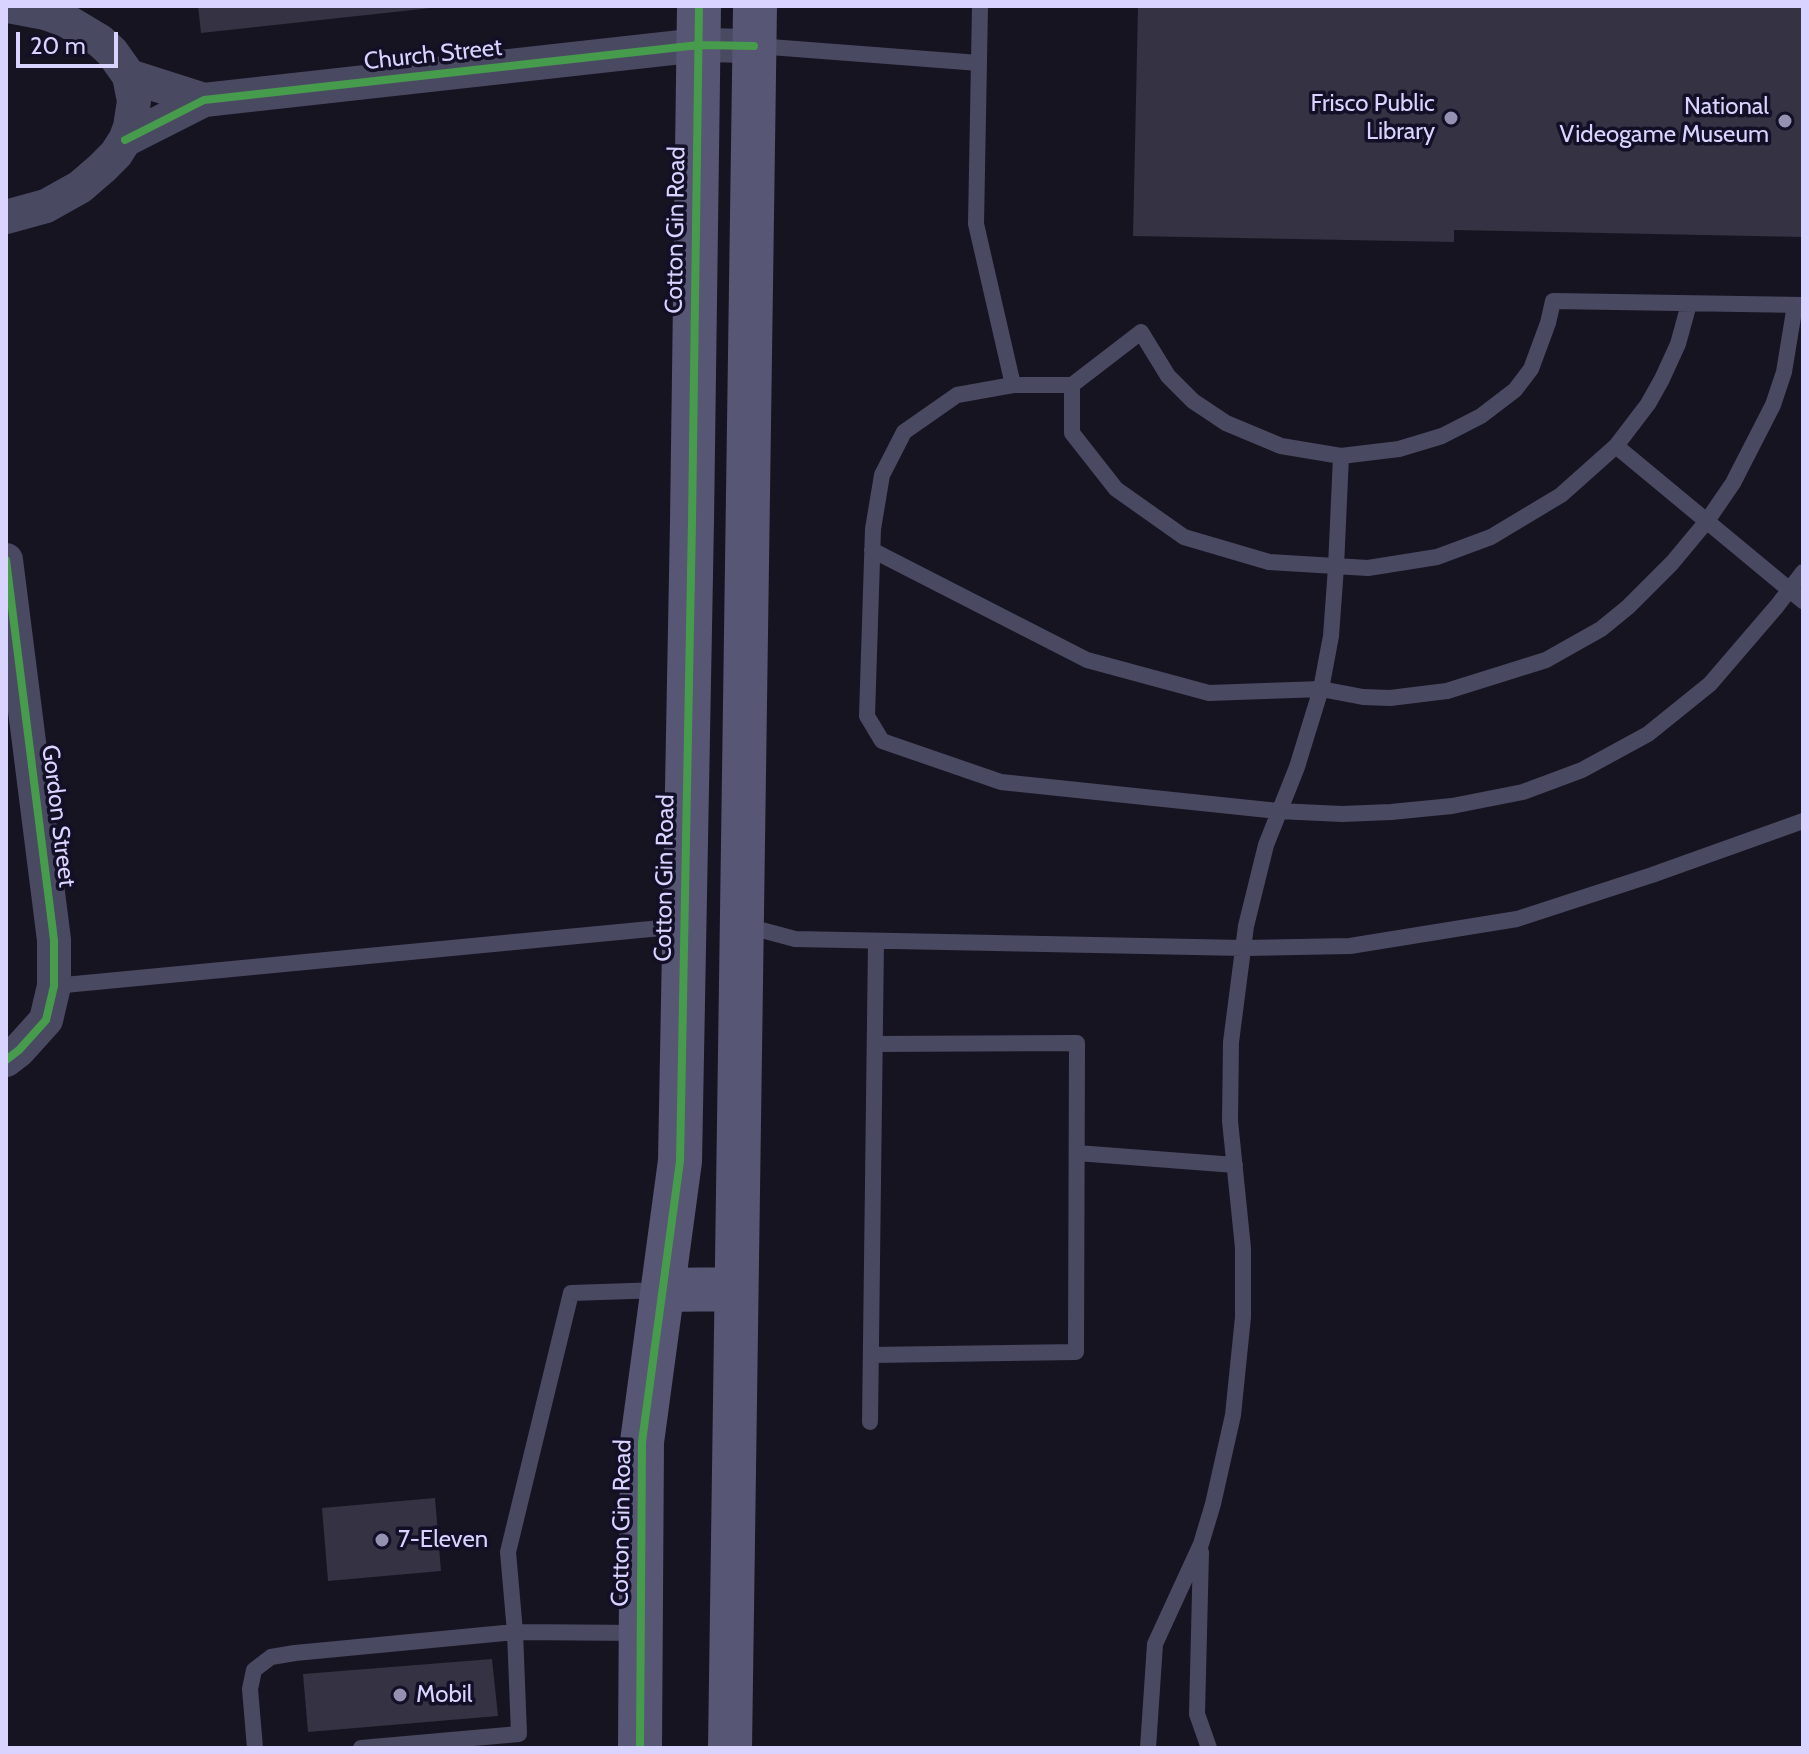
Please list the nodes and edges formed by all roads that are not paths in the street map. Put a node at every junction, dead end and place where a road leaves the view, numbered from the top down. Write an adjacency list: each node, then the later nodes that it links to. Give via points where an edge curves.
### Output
1 (8, 6): 6 (street, via 45,13 83,30 112,52)
2 (980, 6): 5 (lane)
3 (699, 26): 4 (street, Church Street); 7 (street, Church Street); 16 (street, Cotton Gin Road)
4 (755, 26): 5 (lane); 18 (street)
5 (979, 63): 12 (lane, via 976,224)
6 (129, 76): 7 (street, Church Street); 8 (street, via 134,101)
7 (204, 100): 8 (street, Church Street)
8 (125, 140): 9 (street, via 80,187)
9 (8, 223)
10 (1689, 304): 11 (lane); 14 (lane, via 1662,379); 15 (lane, via 1553,301 1531,369 1515,390 1481,416 1399,449)
11 (1799, 305): 17 (lane, via 1773,405)
12 (1013, 385): 13 (lane); 19 (lane, via 957,395 904,432 882,475)
13 (1072, 385): 15 (lane, via 1141,332 1168,376 1226,423 1281,446); 21 (lane, via 1072,433 1116,489 1184,537 1269,562)
14 (1616, 446): 17 (lane); 21 (lane, via 1561,495 1491,537 1437,557 1368,568)
15 (1341, 456): 21 (lane)
16 (692, 521): 18 (street); 29 (street, Cotton Gin Road)
17 (1707, 521): 23 (lane); 25 (lane, via 1628,607 1546,660 1447,691 1390,698)
18 (747, 522): 28 (street)
19 (872, 550): 25 (lane, via 1087,660 1209,693); 26 (lane, via 867,716 882,741 1001,782)
20 (6, 560): 32 (street, Gordon Street, via 54,940)
21 (1336, 567): 25 (lane)
22 (1803, 572): 23 (lane)
23 (1790, 589): 24 (lane); 26 (lane, via 1710,684 1648,734 1582,770 1523,792 1452,806 1342,814)
24 (1803, 601)
25 (1321, 689): 26 (lane)
26 (1278, 811): 31 (lane)
27 (1803, 821): 31 (lane, via 1517,919 1350,946)
28 (741, 925): 29 (street); 30 (lane, via 795,939); 37 (street)
29 (684, 926): 32 (lane); 38 (street, Cotton Gin Road, via 680,1161)
30 (876, 941): 31 (lane); 33 (lane)
31 (1244, 948): 36 (lane, via 1231,1042)
32 (54, 986): 34 (street, Gordon Street, via 46,1020)
33 (875, 1044): 35 (lane, via 1077,1043); 39 (lane)
34 (6, 1060)
35 (1077, 1153): 36 (lane); 39 (lane, via 1076,1352)
36 (1235, 1165): 41 (lane, via 1243,1317 1233,1415)
37 (736, 1289): 38 (street); 47 (street)
38 (663, 1290): 42 (lane, via 571,1293 508,1552); 43 (street, Cotton Gin Road, via 642,1442)
39 (871, 1355): 40 (lane)
40 (870, 1422)
41 (1201, 1544): 48 (lane, via 1155,1644); 49 (lane, via 1197,1714)
42 (515, 1632): 43 (lane); 44 (lane, via 271,1657 254,1670 250,1689); 45 (lane, via 519,1734)
43 (641, 1633): 46 (street, Cotton Gin Road)
44 (255, 1748)
45 (361, 1748)
46 (640, 1748)
47 (730, 1748)
48 (1148, 1748)
49 (1209, 1748)

